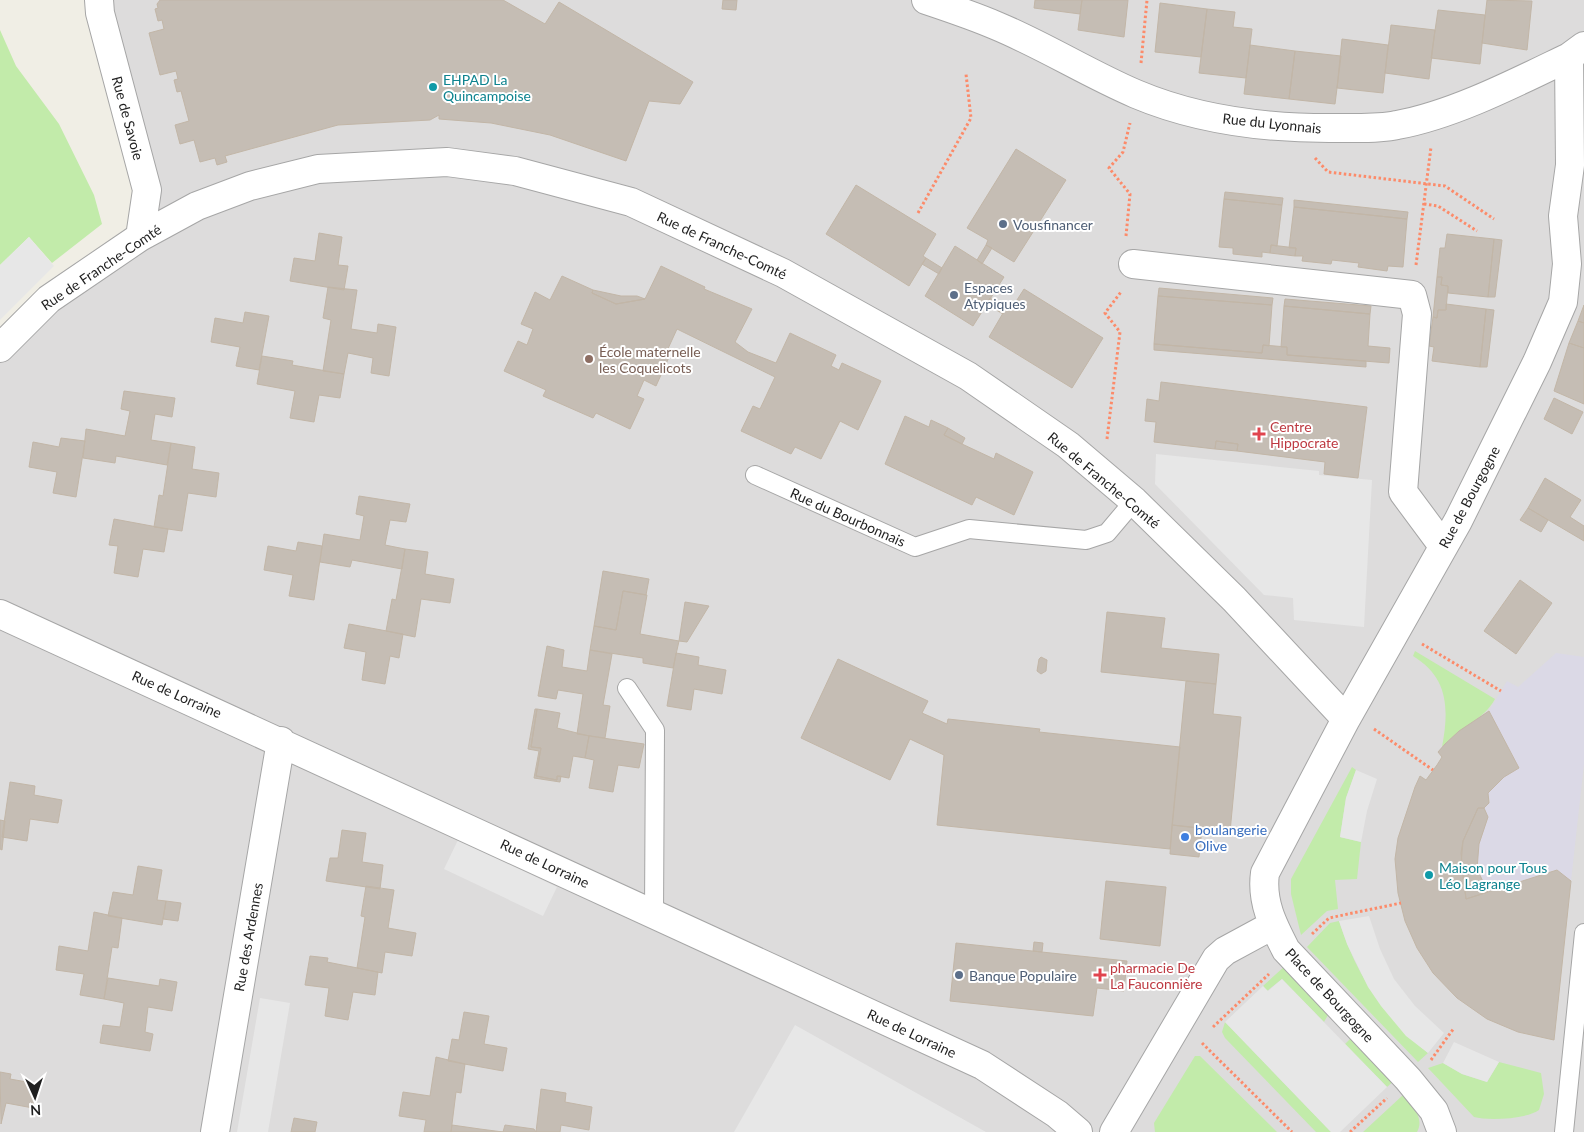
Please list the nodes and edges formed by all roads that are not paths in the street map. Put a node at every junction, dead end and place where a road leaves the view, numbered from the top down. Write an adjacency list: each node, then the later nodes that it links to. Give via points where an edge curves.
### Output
1 (99, 0): 4 (street, Rue de Savoie, via 147,190)
2 (926, 0): 3 (street, Rue du Lyonnais, via 997,26 1137,94 1187,111 1238,122 1290,128 1396,126 1435,116 1524,79)
3 (1576, 52): 6 (street, Rue de Bourgogne, via 1570,165 1563,216)
4 (140, 237): 7 (street, Rue de Franche-Comté, via 49,299); 9 (street, Rue de Franche-Comté, via 196,206 250,186 318,169 447,162 515,171 631,202 802,284 968,376 1068,445)
5 (1133, 264): 10 (street, via 1412,295 1417,314 1403,492)
6 (1576, 269): 10 (street, Rue de Bourgogne, via 1537,362)
7 (0, 348)
8 (755, 475): 9 (lane, Rue du Bourbonnais, via 915,547 969,529 1086,540 1107,533)
9 (1134, 501): 13 (street, Rue de Franche-Comté, via 1234,598)
10 (1443, 546): 13 (street, Rue de Bourgogne)
11 (0, 614): 14 (street, Rue de Lorraine)
12 (627, 688): 15 (lane, via 655,730)
13 (1346, 718): 16 (street, Rue de Bourgogne, via 1265,873 1264,898)
14 (281, 741): 15 (street, Rue de Lorraine); 18 (street, Rue des Ardennes)
15 (654, 914): 19 (street, Rue de Lorraine, via 982,1065 1057,1114)
16 (1272, 925): 20 (street, via 1216,959); 21 (street, Place de Bourgogne, via 1290,954 1434,1110)
17 (1584, 933): 22 (lane)
18 (215, 1132)
19 (1078, 1132)
20 (1114, 1132)
21 (1442, 1132)
22 (1564, 1132)

